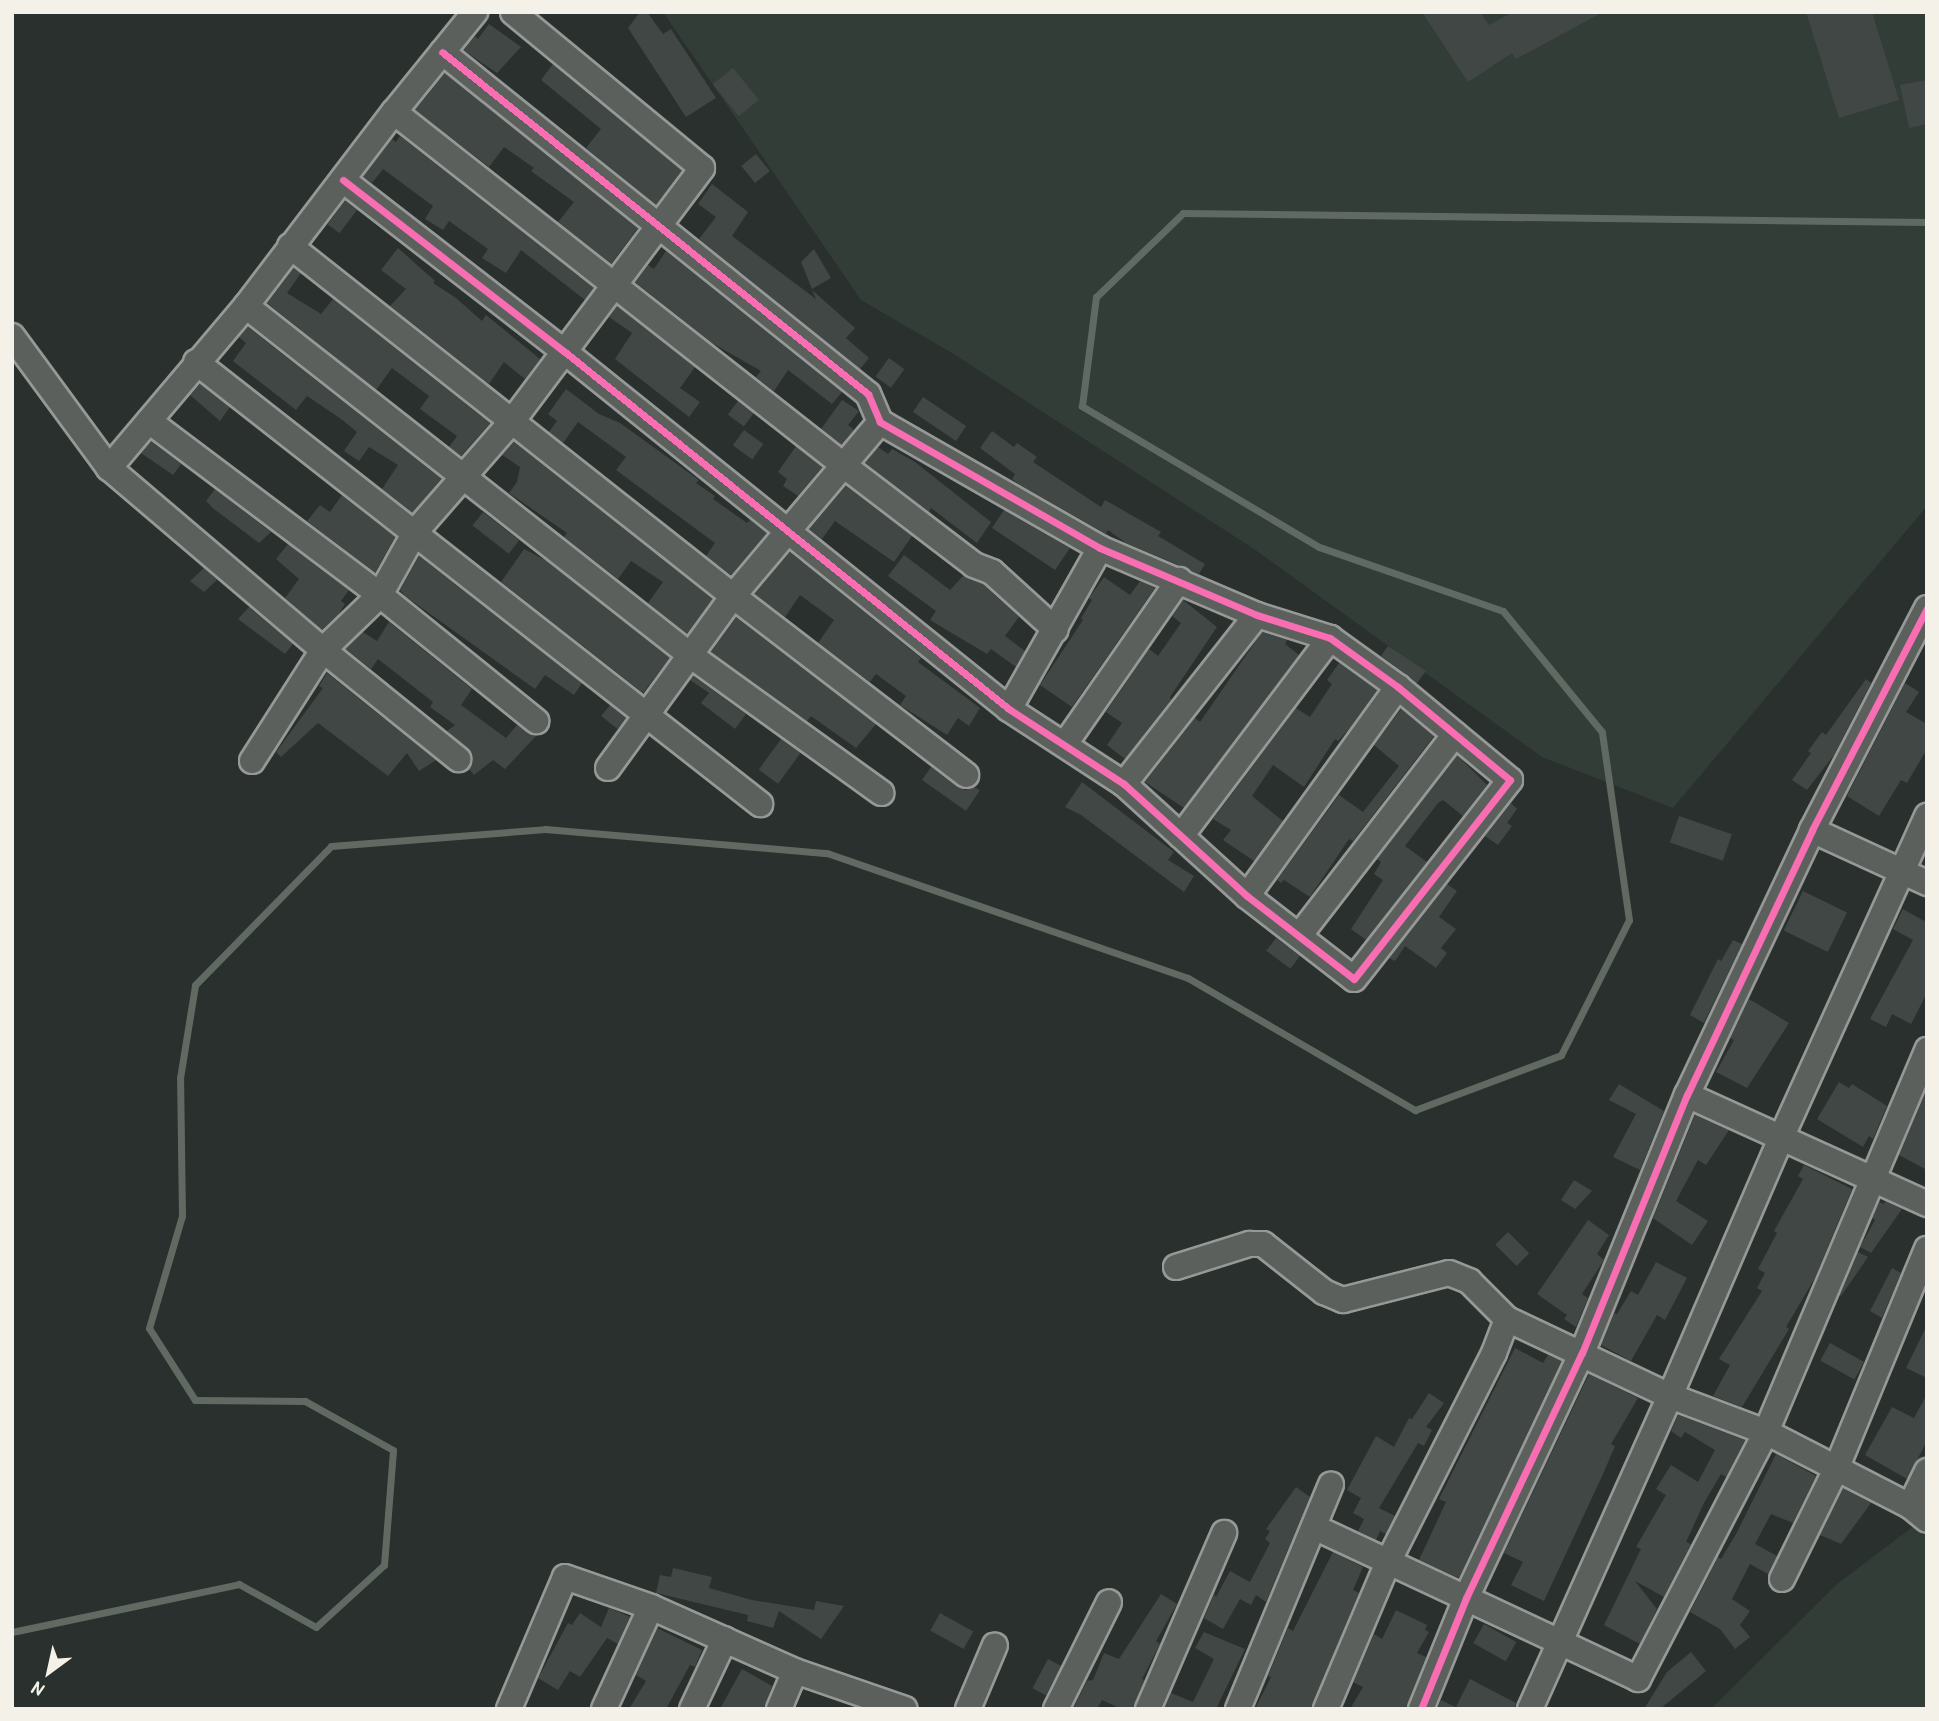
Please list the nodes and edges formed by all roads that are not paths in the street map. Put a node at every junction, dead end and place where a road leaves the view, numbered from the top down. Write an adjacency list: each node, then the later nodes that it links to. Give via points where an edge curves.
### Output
1 (475, 12): 3 (street)
2 (513, 12): 6 (street, via 702,168)
3 (442, 52): 4 (street); 6 (street)
4 (394, 112): 5 (street); 8 (street)
5 (343, 180): 7 (street); 11 (street)
6 (660, 226): 8 (street); 15 (street, via 868,394)
7 (290, 246): 9 (street); 13 (street)
8 (615, 288): 11 (street); 16 (street)
9 (246, 306): 12 (street); 18 (street)
10 (12, 336): 17 (street)
11 (565, 352): 13 (street); 19 (street)
12 (196, 362): 14 (street); 20 (street)
13 (513, 420): 18 (street); 24 (street)
14 (149, 421): 17 (street); 23 (street)
15 (880, 422): 16 (street); 21 (street)
16 (842, 464): 19 (street); 27 (street, via 974,565 992,572)
17 (108, 468): 29 (street)
18 (465, 475): 20 (street); 30 (street)
19 (786, 531): 24 (street); 32 (street)
20 (415, 532): 23 (street); 33 (street)
21 (1100, 548): 22 (street); 27 (street)
22 (1179, 580): 26 (street); 36 (street)
23 (380, 595): 29 (street); 34 (street)
24 (733, 596): 30 (street); 40 (street)
25 (1927, 608): 45 (street)
26 (1258, 615): 28 (street); 41 (street)
27 (1056, 630): 32 (street)
28 (1330, 638): 31 (street); 46 (street)
29 (323, 650): 37 (street); 38 (street)
30 (690, 655): 33 (street); 42 (street)
31 (1398, 687): 35 (street); 49 (street)
32 (1009, 709): 36 (street)
33 (649, 716): 39 (street); 43 (street)
34 (536, 721)
35 (1455, 734): 50 (street); 50 (street, via 1510,780 1354,979)
36 (1065, 744): 41 (street)
37 (457, 759)
38 (252, 761)
39 (608, 768)
40 (966, 775)
41 (1124, 784): 46 (street)
42 (881, 793)
43 (760, 804)
44 (1927, 817): 47 (street)
45 (1812, 830): 47 (street); 52 (street)
46 (1181, 836): 49 (street)
47 (1900, 871): 48 (street); 53 (street)
48 (1927, 883)
49 (1247, 896): 50 (street)
50 (1299, 936)
51 (1927, 1050): 54 (street)
52 (1687, 1095): 53 (street); 59 (street)
53 (1781, 1138): 54 (street); 60 (street)
54 (1874, 1178): 55 (street); 61 (street)
55 (1927, 1204)
56 (1927, 1248): 62 (street)
57 (1176, 1267): 58 (street, via 1249,1244 1263,1244 1324,1292 1343,1300 1449,1273 1469,1281)
58 (1507, 1319): 59 (street); 68 (street)
59 (1582, 1353): 60 (street); 70 (street)
60 (1671, 1396): 61 (street); 74 (street)
61 (1766, 1432): 62 (street); 74 (street, via 1638,1679)
62 (1837, 1467): 65 (street); 69 (street)
63 (1927, 1471): 65 (street)
64 (1331, 1485): 66 (street)
65 (1919, 1513)
66 (1314, 1527): 68 (street); 86 (street)
67 (1224, 1533): 85 (street)
68 (1388, 1562): 70 (street); 87 (street)
69 (1782, 1579)
70 (1466, 1598): 74 (street); 88 (street)
71 (1109, 1602): 84 (street)
72 (651, 1607): 73 (street); 78 (street, via 565,1577); 79 (street)
73 (725, 1639): 76 (street); 80 (street)
74 (1561, 1641): 89 (street)
75 (995, 1645): 83 (street)
76 (795, 1671): 77 (street); 81 (street)
77 (876, 1704): 82 (street)
78 (509, 1709)
79 (604, 1709)
80 (692, 1709)
81 (779, 1709)
82 (905, 1709)
83 (968, 1709)
84 (1056, 1709)
85 (1148, 1709)
86 (1238, 1709)
87 (1326, 1709)
88 (1421, 1709)
89 (1530, 1709)

